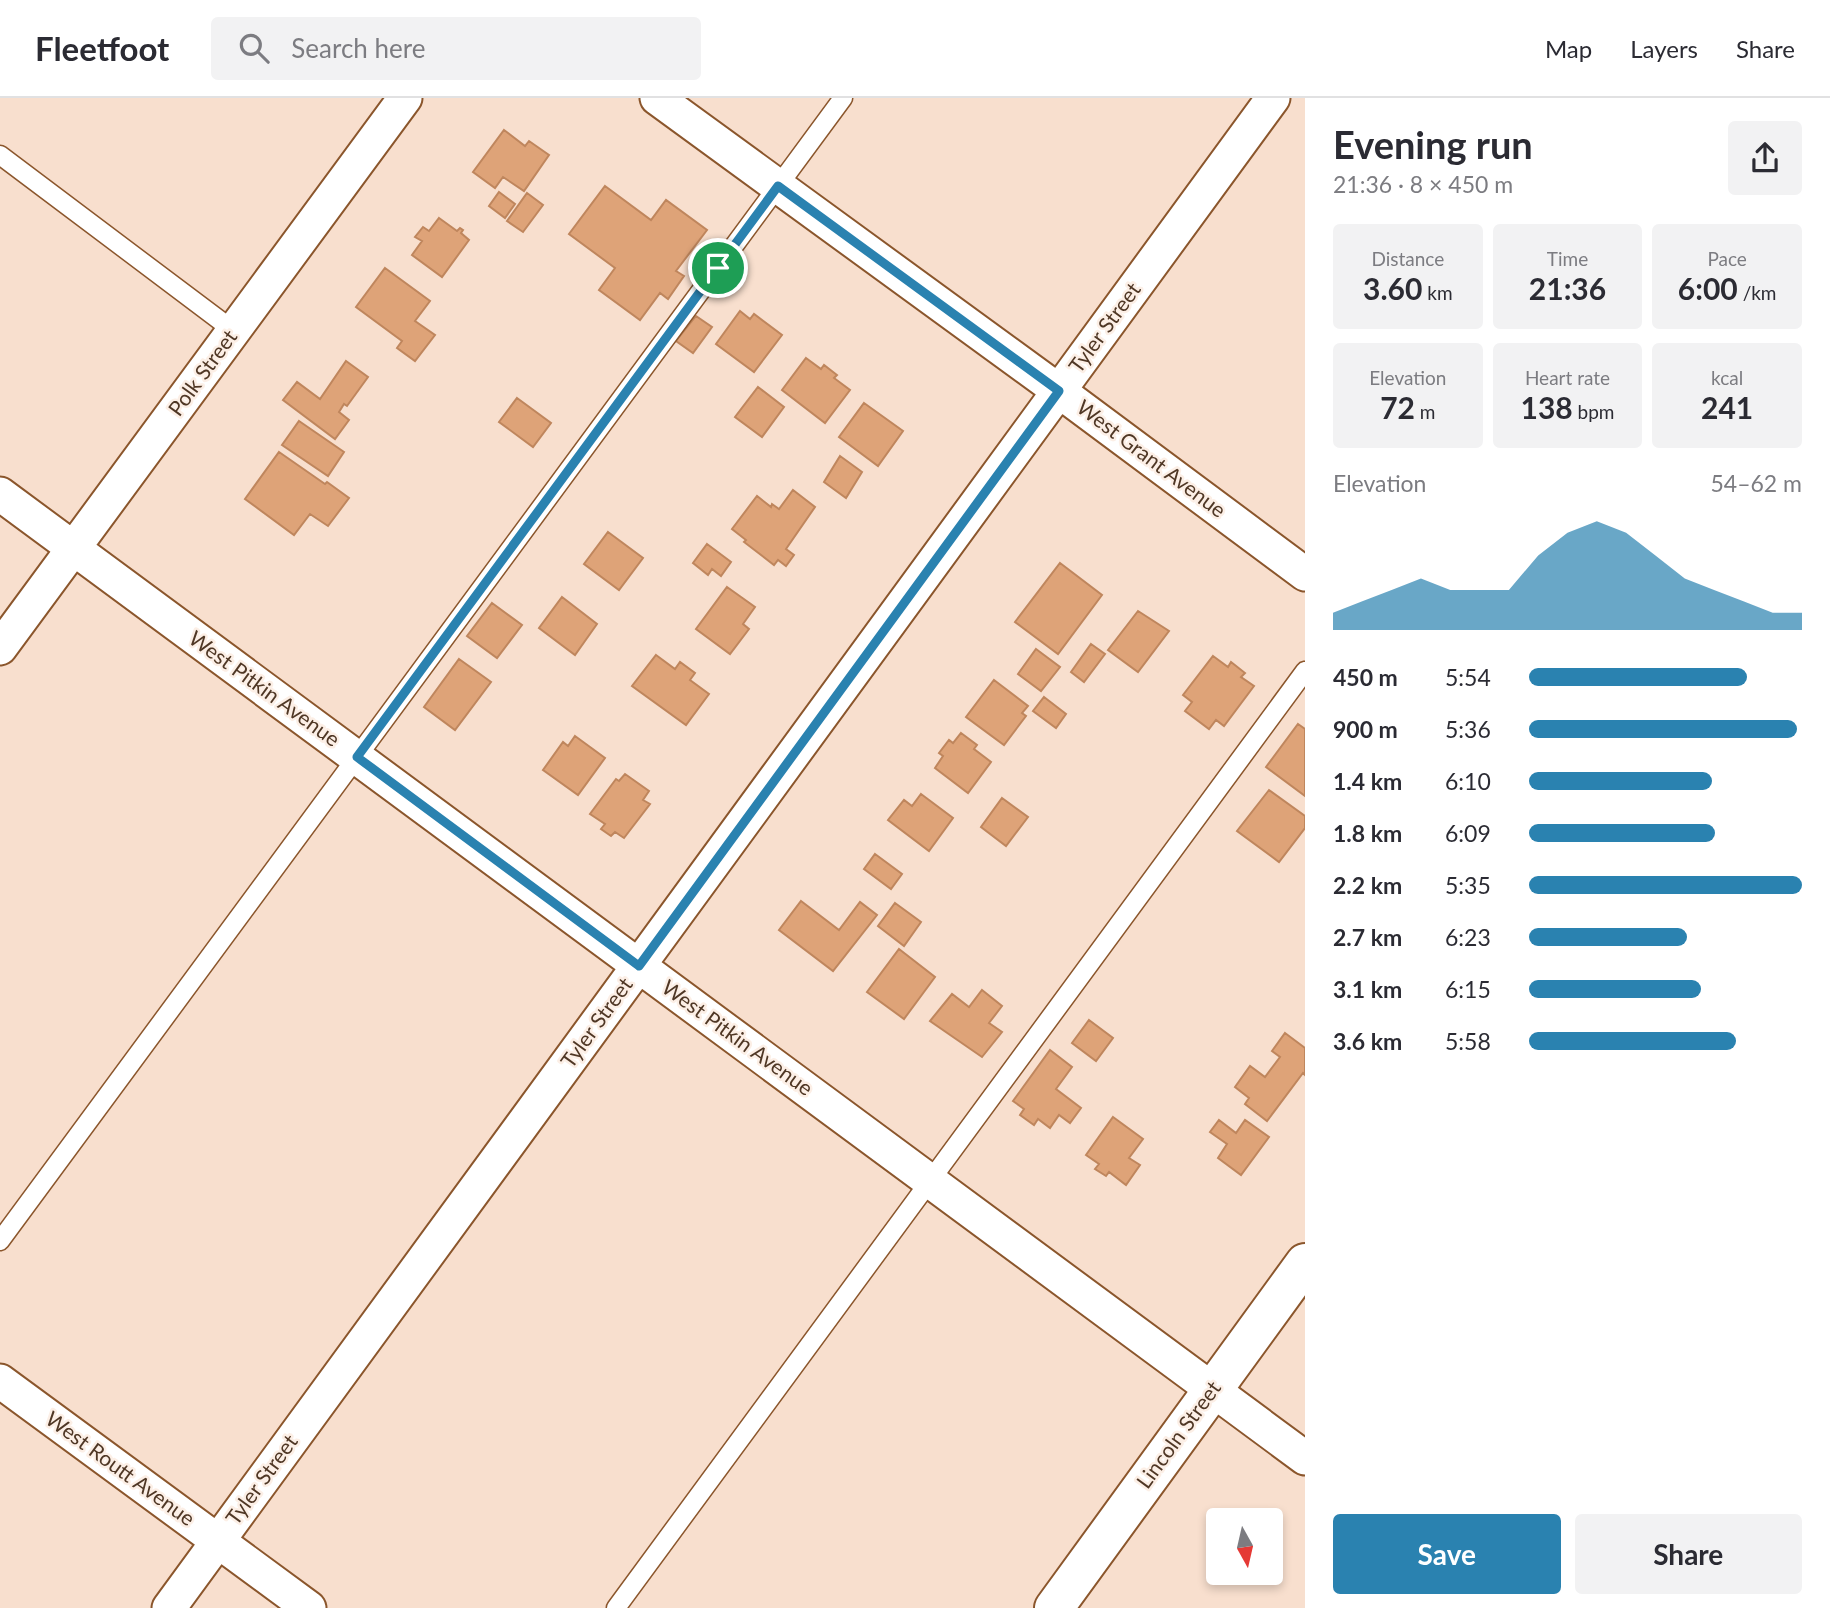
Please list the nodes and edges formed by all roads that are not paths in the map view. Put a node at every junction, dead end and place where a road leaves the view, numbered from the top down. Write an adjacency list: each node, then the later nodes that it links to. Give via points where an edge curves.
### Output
1 (405, 98): 7 (street, Polk Street)
2 (656, 98): 6 (street, West Grant Avenue)
3 (843, 98): 6 (lane)
4 (1273, 98): 8 (street, Tyler Street)
5 (0, 155): 7 (lane)
6 (778, 186): 8 (street, West Grant Avenue); 14 (lane)
7 (234, 331): 10 (street, Polk Street)
8 (1059, 391): 11 (street, West Grant Avenue); 15 (street, Tyler Street)
9 (0, 494): 10 (street, West Pitkin Avenue)
10 (74, 548): 12 (street, Polk Street); 14 (street, West Pitkin Avenue)
11 (1305, 574)
12 (0, 648)
13 (1305, 671): 16 (lane)
14 (357, 757): 15 (street, West Pitkin Avenue); 17 (lane)
15 (639, 966): 16 (street, West Pitkin Avenue); 22 (street, Tyler Street)
16 (929, 1180): 20 (street, West Pitkin Avenue); 25 (lane)
17 (0, 1241)
18 (1305, 1263): 20 (main road, Lincoln Street)
19 (0, 1381): 22 (street, West Routt Avenue)
20 (1212, 1389): 21 (street, West Pitkin Avenue); 26 (main road, Lincoln Street)
21 (1305, 1458)
22 (218, 1541): 23 (street, Tyler Street); 24 (street, West Routt Avenue)
23 (169, 1608)
24 (309, 1608)
25 (616, 1608)
26 (1054, 1608)

